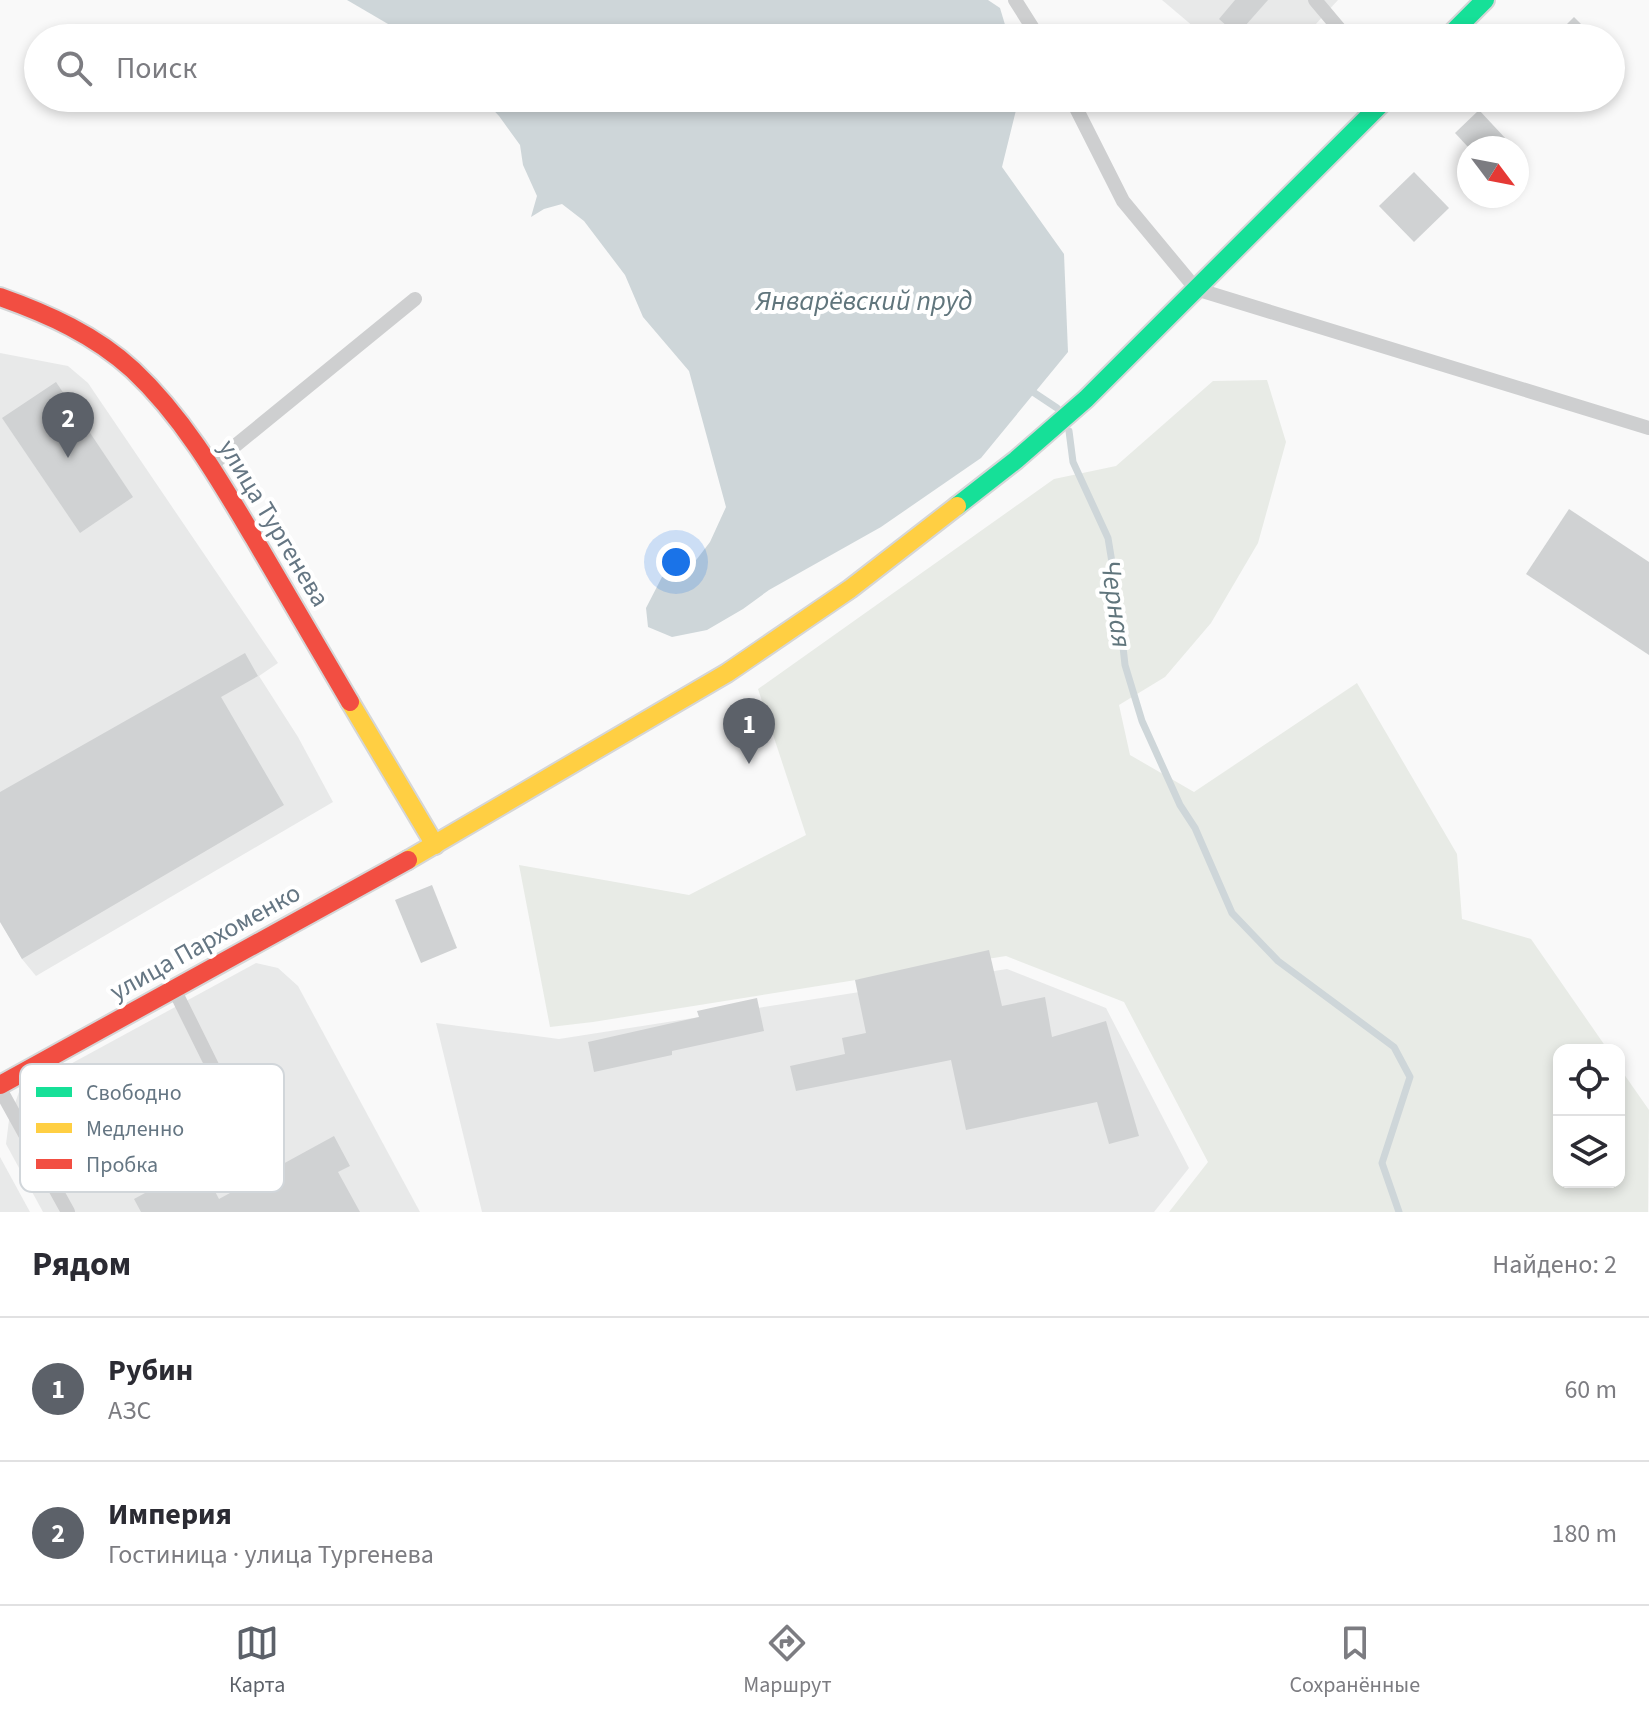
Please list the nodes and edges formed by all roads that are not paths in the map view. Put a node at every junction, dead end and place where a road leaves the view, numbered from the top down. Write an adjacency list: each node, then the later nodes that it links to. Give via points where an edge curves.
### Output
1 (1015, 0): 4 (lane)
2 (1315, 0): 5 (lane)
3 (1485, 0): 6 (street)
4 (1030, 24)
5 (1335, 24)
6 (1461, 24)
7 (1078, 112): 9 (lane, via 1123,201)
8 (1373, 112): 9 (street, улица Пархоменко)
9 (1196, 289): 12 (lane); 14 (street, улица Пархоменко, via 1016,460 850,589 727,673)
10 (0, 297): 13 (street, улица Тургенева, via 43,312 93,339 132,369)
11 (415, 299): 13 (lane)
12 (1649, 428)
13 (211, 466): 14 (street, улица Тургенева)
14 (435, 845): 15 (street, улица Пархоменко)
15 (174, 989): 16 (street, улица Пархоменко); 17 (lane)
16 (41, 1064)
17 (211, 1064)
18 (20, 1076): 19 (street, улица Пархоменко)
19 (0, 1087): 20 (lane)
20 (20, 1124)
21 (57, 1192): 22 (lane)
22 (68, 1212)

